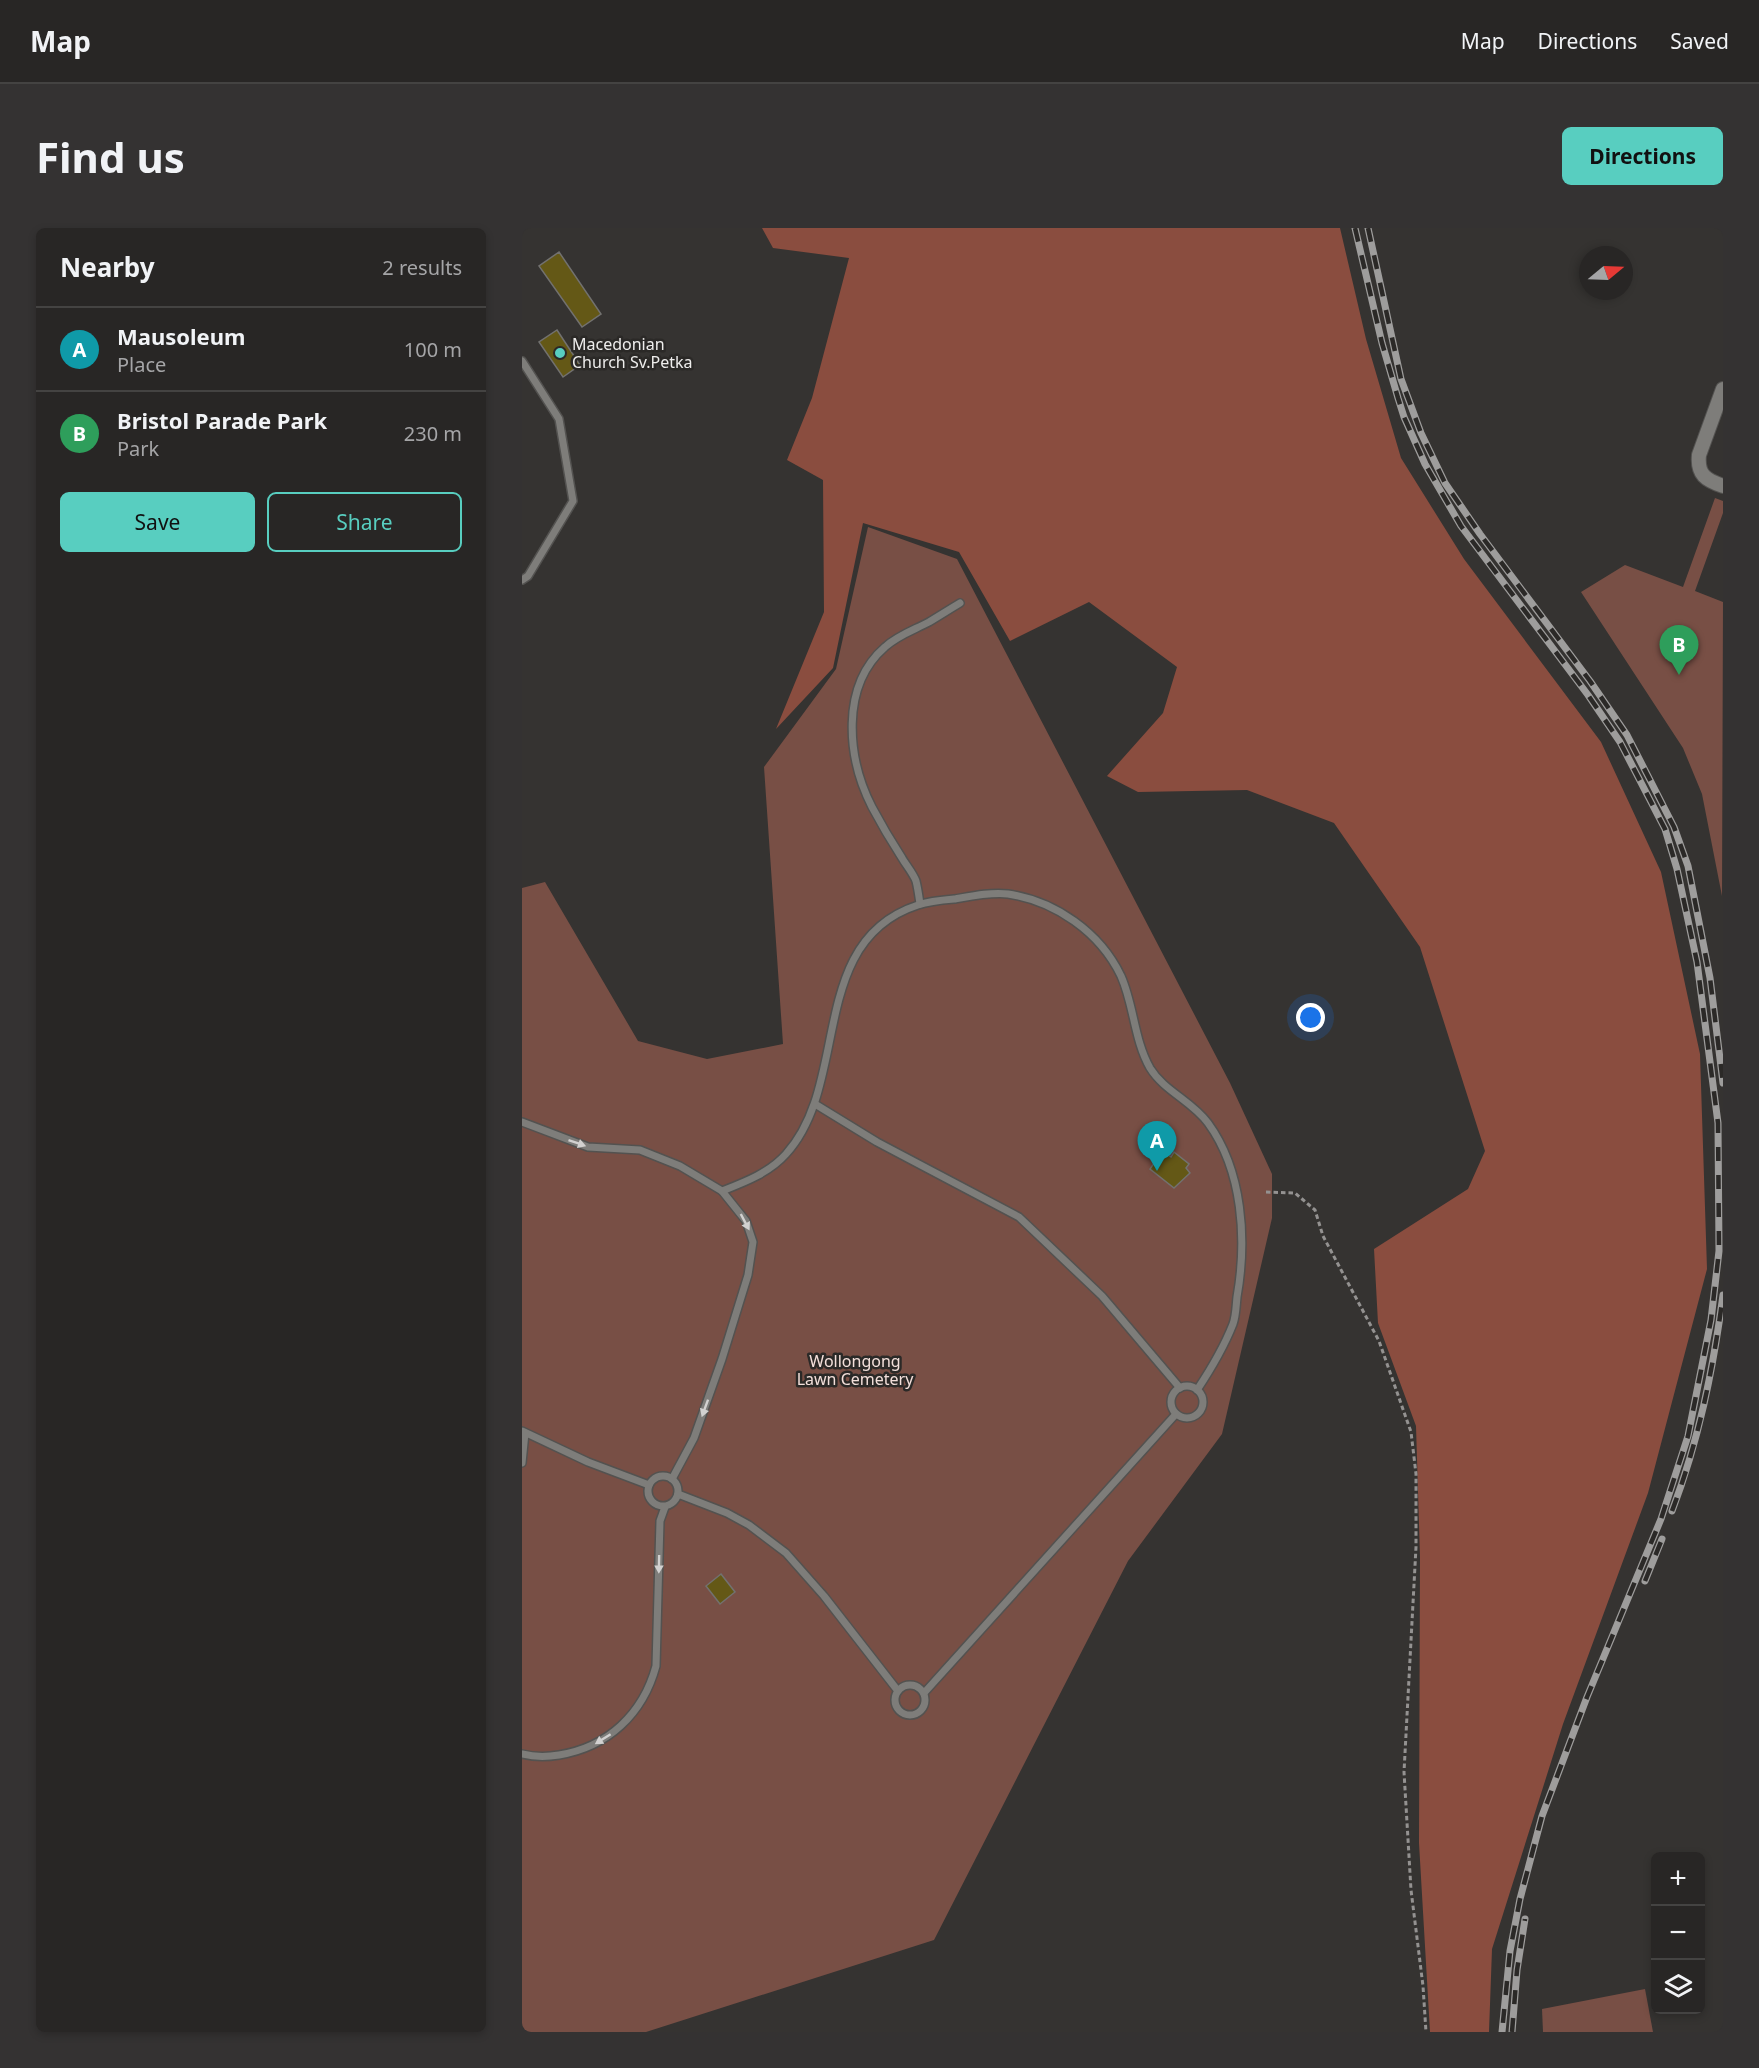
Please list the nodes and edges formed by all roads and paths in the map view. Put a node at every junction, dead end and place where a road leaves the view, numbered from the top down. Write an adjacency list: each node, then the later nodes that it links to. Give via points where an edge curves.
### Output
1 (522, 361): 4 (lane, via 559,419 573,501)
2 (1723, 389): 3 (street, via 1698,464 1706,478)
3 (1723, 486)
4 (522, 580)
5 (960, 603): 6 (lane, via 885,647 862,675 855,695 852,727 862,785 915,880)
6 (920, 904): 7 (lane, via 891,917 878,928 865,941 851,967 838,1000); 12 (lane, via 1006,894 1054,908 1084,929 1112,960 1121,977 1150,1067 1164,1085 1206,1119 1221,1141 1239,1205 1241,1276 1233,1322)
7 (815, 1104): 9 (lane, via 786,1155 757,1177); 11 (lane, via 877,1142 1019,1217 1102,1296)
8 (522, 1122): 9 (lane, one-way to 9, via 588,1147 640,1150 680,1166)
9 (722, 1191): 16 (lane, one-way to 16, via 750,1232 753,1242 748,1275 694,1438)
10 (1266, 1192): 23 (path, via 1295,1193 1315,1210 1323,1236 1379,1341 1411,1432 1416,1474 1416,1547 1404,1772)
11 (1180, 1388): 12 (lane); 13 (lane, via 1171,1400)
12 (1197, 1390): 13 (lane, via 1203,1401 1199,1412 1188,1418)
13 (1176, 1414): 21 (lane)
14 (523, 1432): 15 (lane); 17 (lane)
15 (522, 1463)
16 (672, 1479): 17 (lane, via 662,1476); 18 (lane)
17 (649, 1485): 19 (lane, via 651,1501)
18 (678, 1494): 19 (lane); 20 (lane, via 749,1525 786,1553 825,1596)
19 (665, 1507): 22 (lane, one-way to 22, via 660,1521 657,1657 643,1700 618,1729 593,1746 551,1756)
20 (898, 1691): 21 (lane, via 911,1685); 21 (lane, via 897,1708 906,1715 922,1710)
21 (924, 1693)
22 (522, 1754)
23 (1426, 2032)

